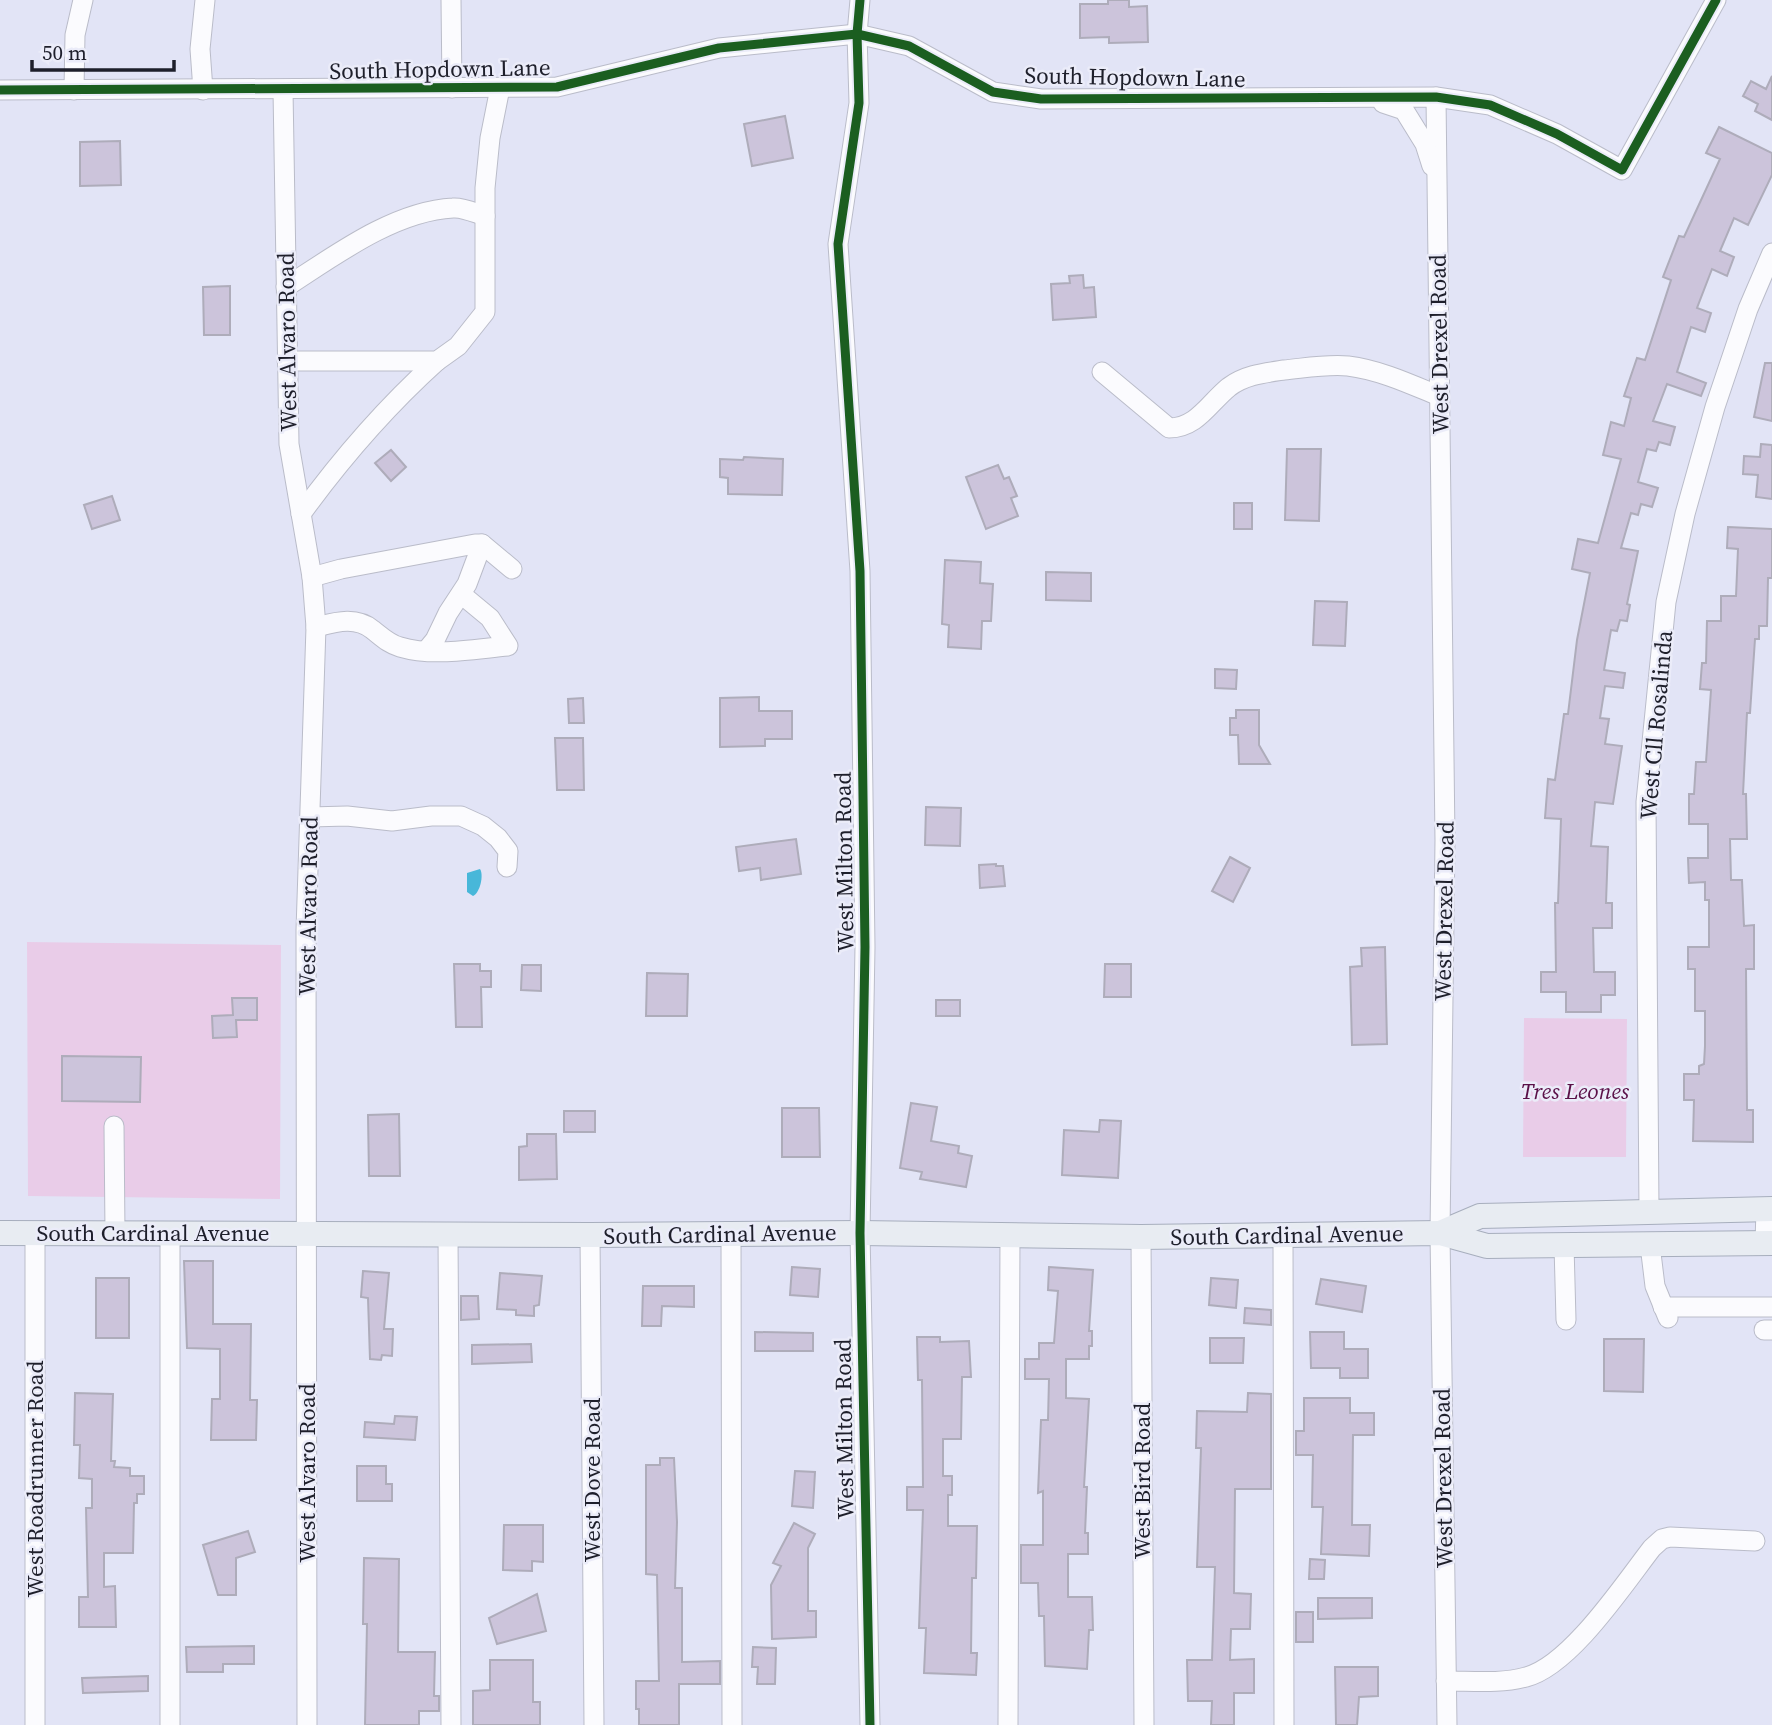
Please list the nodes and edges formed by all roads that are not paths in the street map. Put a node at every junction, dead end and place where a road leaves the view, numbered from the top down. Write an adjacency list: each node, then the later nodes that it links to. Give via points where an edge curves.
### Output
1 (83, 0): 10 (street, via 75,35)
2 (205, 0): 11 (street, via 200,49)
3 (451, 0): 8 (street)
4 (860, 0): 6 (street, West Milton Road)
5 (1716, 0): 13 (street, South Hopdown Lane, via 1622,170 1557,134 1490,105)
6 (857, 34): 7 (street, South Hopdown Lane, via 719,48 557,87); 14 (street, South Hopdown Lane, via 909,46 993,92 1041,100); 40 (street, West Milton Road, via 859,103 838,244 860,571 865,947)
7 (500, 88): 8 (street, South Hopdown Lane); 16 (street, via 490,138)
8 (452, 89): 12 (street, South Hopdown Lane)
9 (0, 90): 10 (street, South Hopdown Lane)
10 (75, 90): 11 (street, South Hopdown Lane)
11 (204, 90): 12 (street, South Hopdown Lane)
12 (283, 90): 18 (street, West Alvaro Road)
13 (1436, 97): 14 (street, South Hopdown Lane); 15 (street, West Drexel Road)
14 (1369, 98): 15 (street, via 1404,110 1425,144)
15 (1437, 180): 22 (street, West Drexel Road)
16 (485, 216): 18 (street, via 456,207 408,216); 20 (street, via 485,312 458,346)
17 (1772, 253): 34 (street, West Cll Rosalinda, via 1715,407 1666,602 1646,802)
18 (286, 287): 19 (street, West Alvaro Road)
19 (287, 361): 20 (street); 23 (street, West Alvaro Road, via 289,444)
20 (437, 361): 23 (street, via 338,464)
21 (1102, 372): 22 (street, via 1169,428 1193,423 1247,376 1303,368 1348,366 1394,377)
22 (1439, 396): 41 (street, West Drexel Road, via 1445,840)
23 (301, 514): 26 (street, West Alvaro Road)
24 (482, 544): 25 (street); 26 (street); 27 (street)
25 (512, 569)
26 (312, 577): 28 (street, West Alvaro Road)
27 (461, 594): 29 (street); 29 (street, via 490,618 509,646)
28 (316, 626): 29 (street, via 358,621 399,647); 30 (street, West Alvaro Road)
29 (426, 651)
30 (310, 817): 31 (street, via 392,821 461,816 498,838 508,851); 39 (street, West Alvaro Road)
31 (507, 867)
32 (114, 1126): 37 (street)
33 (1769, 1209): 34 (main road, South Cardinal Avenue); 48 (street)
34 (1649, 1213): 41 (main road, South Cardinal Avenue, via 1480,1216)
35 (0, 1233): 36 (main road, South Cardinal Avenue)
36 (35, 1233): 37 (main road, South Cardinal Avenue); 55 (street, West Roadrunner Road)
37 (114, 1233): 38 (main road, South Cardinal Avenue)
38 (170, 1233): 39 (main road, South Cardinal Avenue); 56 (street)
39 (307, 1233): 42 (main road, South Cardinal Avenue); 57 (street, West Alvaro Road)
40 (860, 1233): 43 (main road, South Cardinal Avenue); 44 (main road, South Cardinal Avenue); 61 (street, West Milton Road)
41 (1440, 1233): 46 (main road, South Cardinal Avenue); 49 (main road, South Cardinal Avenue, via 1487,1246); 54 (street, West Drexel Road)
42 (448, 1234): 45 (main road, South Cardinal Avenue); 58 (street)
43 (732, 1234): 45 (main road, South Cardinal Avenue); 60 (street)
44 (1010, 1234): 47 (main road, South Cardinal Avenue); 62 (street)
45 (590, 1235): 59 (street, West Dove Road)
46 (1283, 1235): 47 (main road, South Cardinal Avenue); 64 (street)
47 (1140, 1237): 63 (street, West Bird Road)
48 (1768, 1243): 50 (main road, South Cardinal Avenue)
49 (1564, 1245): 50 (main road, South Cardinal Avenue); 52 (street)
50 (1650, 1245): 51 (street, via 1655,1286 1666,1313)
51 (1772, 1307)
52 (1566, 1320)
53 (1755, 1541): 54 (street, via 1662,1539 1569,1651 1550,1667 1526,1677)
54 (1446, 1681): 65 (street, West Drexel Road)
55 (35, 1725)
56 (170, 1725)
57 (307, 1725)
58 (451, 1725)
59 (594, 1725)
60 (732, 1725)
61 (870, 1725)
62 (1008, 1725)
63 (1144, 1725)
64 (1284, 1725)
65 (1447, 1725)

